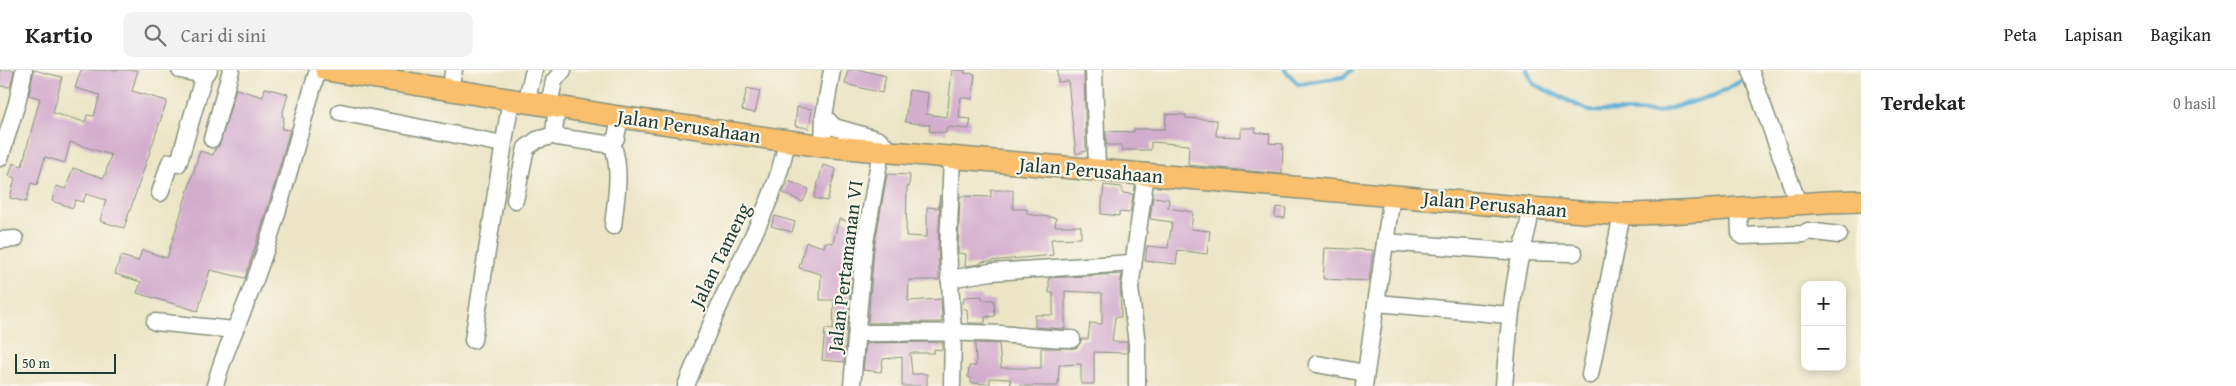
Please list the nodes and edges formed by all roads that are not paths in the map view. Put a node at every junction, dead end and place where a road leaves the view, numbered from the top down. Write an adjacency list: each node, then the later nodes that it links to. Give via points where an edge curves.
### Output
1 (24, 70): 26 (street)
2 (180, 70): 11 (street)
3 (231, 70): 20 (street)
4 (318, 70): 49 (street, via 250,294)
5 (326, 70): 12 (main road, Jalan Perusahaan)
6 (534, 70): 14 (street)
7 (563, 70): 15 (street, via 554,81)
8 (832, 70): 17 (street)
9 (1094, 70): 28 (street)
10 (1750, 70): 34 (street, via 1777,145)
11 (206, 73): 30 (street, via 178,164 170,162)
12 (405, 76): 13 (main road, Jalan Perusahaan)
13 (452, 80): 14 (main road, Jalan Perusahaan)
14 (518, 100): 15 (main road, Jalan Perusahaan); 23 (street)
15 (553, 106): 18 (main road, Jalan Perusahaan); 19 (street)
16 (340, 112): 23 (street)
17 (824, 116): 24 (street); 25 (street, via 834,127 882,142)
18 (620, 117): 21 (main road, Jalan Perusahaan); 22 (street)
19 (555, 135): 22 (street); 32 (street, via 537,140 526,148)
20 (212, 139)
21 (787, 140): 24 (main road, Jalan Perusahaan); 58 (street, Jalan Tameng, via 774,192 715,315)
22 (612, 143): 38 (street, via 618,161)
23 (503, 144): 53 (street)
24 (822, 146): 25 (main road, Jalan Perusahaan)
25 (886, 151): 27 (main road, Jalan Perusahaan); 51 (street, Jalan Pertamanan VI, via 864,248)
26 (0, 158)
27 (952, 158): 28 (main road, Jalan Perusahaan); 45 (street)
28 (1097, 170): 29 (main road, Jalan Perusahaan)
29 (1146, 174): 31 (main road, Jalan Perusahaan); 44 (street)
30 (160, 193)
31 (1392, 195): 35 (main road, Jalan Perusahaan); 41 (street)
32 (515, 200)
33 (1861, 201): 34 (main road, Jalan Perusahaan)
34 (1805, 202): 36 (main road, Jalan Perusahaan); 39 (street)
35 (1531, 208): 37 (main road, Jalan Perusahaan); 42 (street)
36 (1739, 209): 37 (main road, Jalan Perusahaan); 39 (street, via 1742,236 1804,234)
37 (1622, 214): 55 (street)
38 (613, 226)
39 (1808, 231): 40 (street)
40 (1839, 235)
41 (1385, 242): 42 (street); 46 (street)
42 (1520, 252): 43 (street); 47 (street)
43 (1574, 252)
44 (1133, 263): 45 (street, via 991,272); 61 (street, via 1130,288 1137,344)
45 (949, 279): 50 (street)
46 (1377, 303): 47 (street); 56 (street)
47 (1509, 315): 62 (street)
48 (154, 322): 49 (street)
49 (234, 330): 57 (street)
50 (953, 332): 51 (street); 52 (street); 60 (street)
51 (858, 333): 59 (street, Jalan Pertamanan VI)
52 (1072, 339)
53 (472, 340)
54 (1317, 364): 56 (street)
55 (1590, 375)
56 (1364, 379)
57 (215, 386)
58 (686, 386)
59 (852, 386)
60 (952, 386)
61 (1137, 386)
62 (1504, 386)

